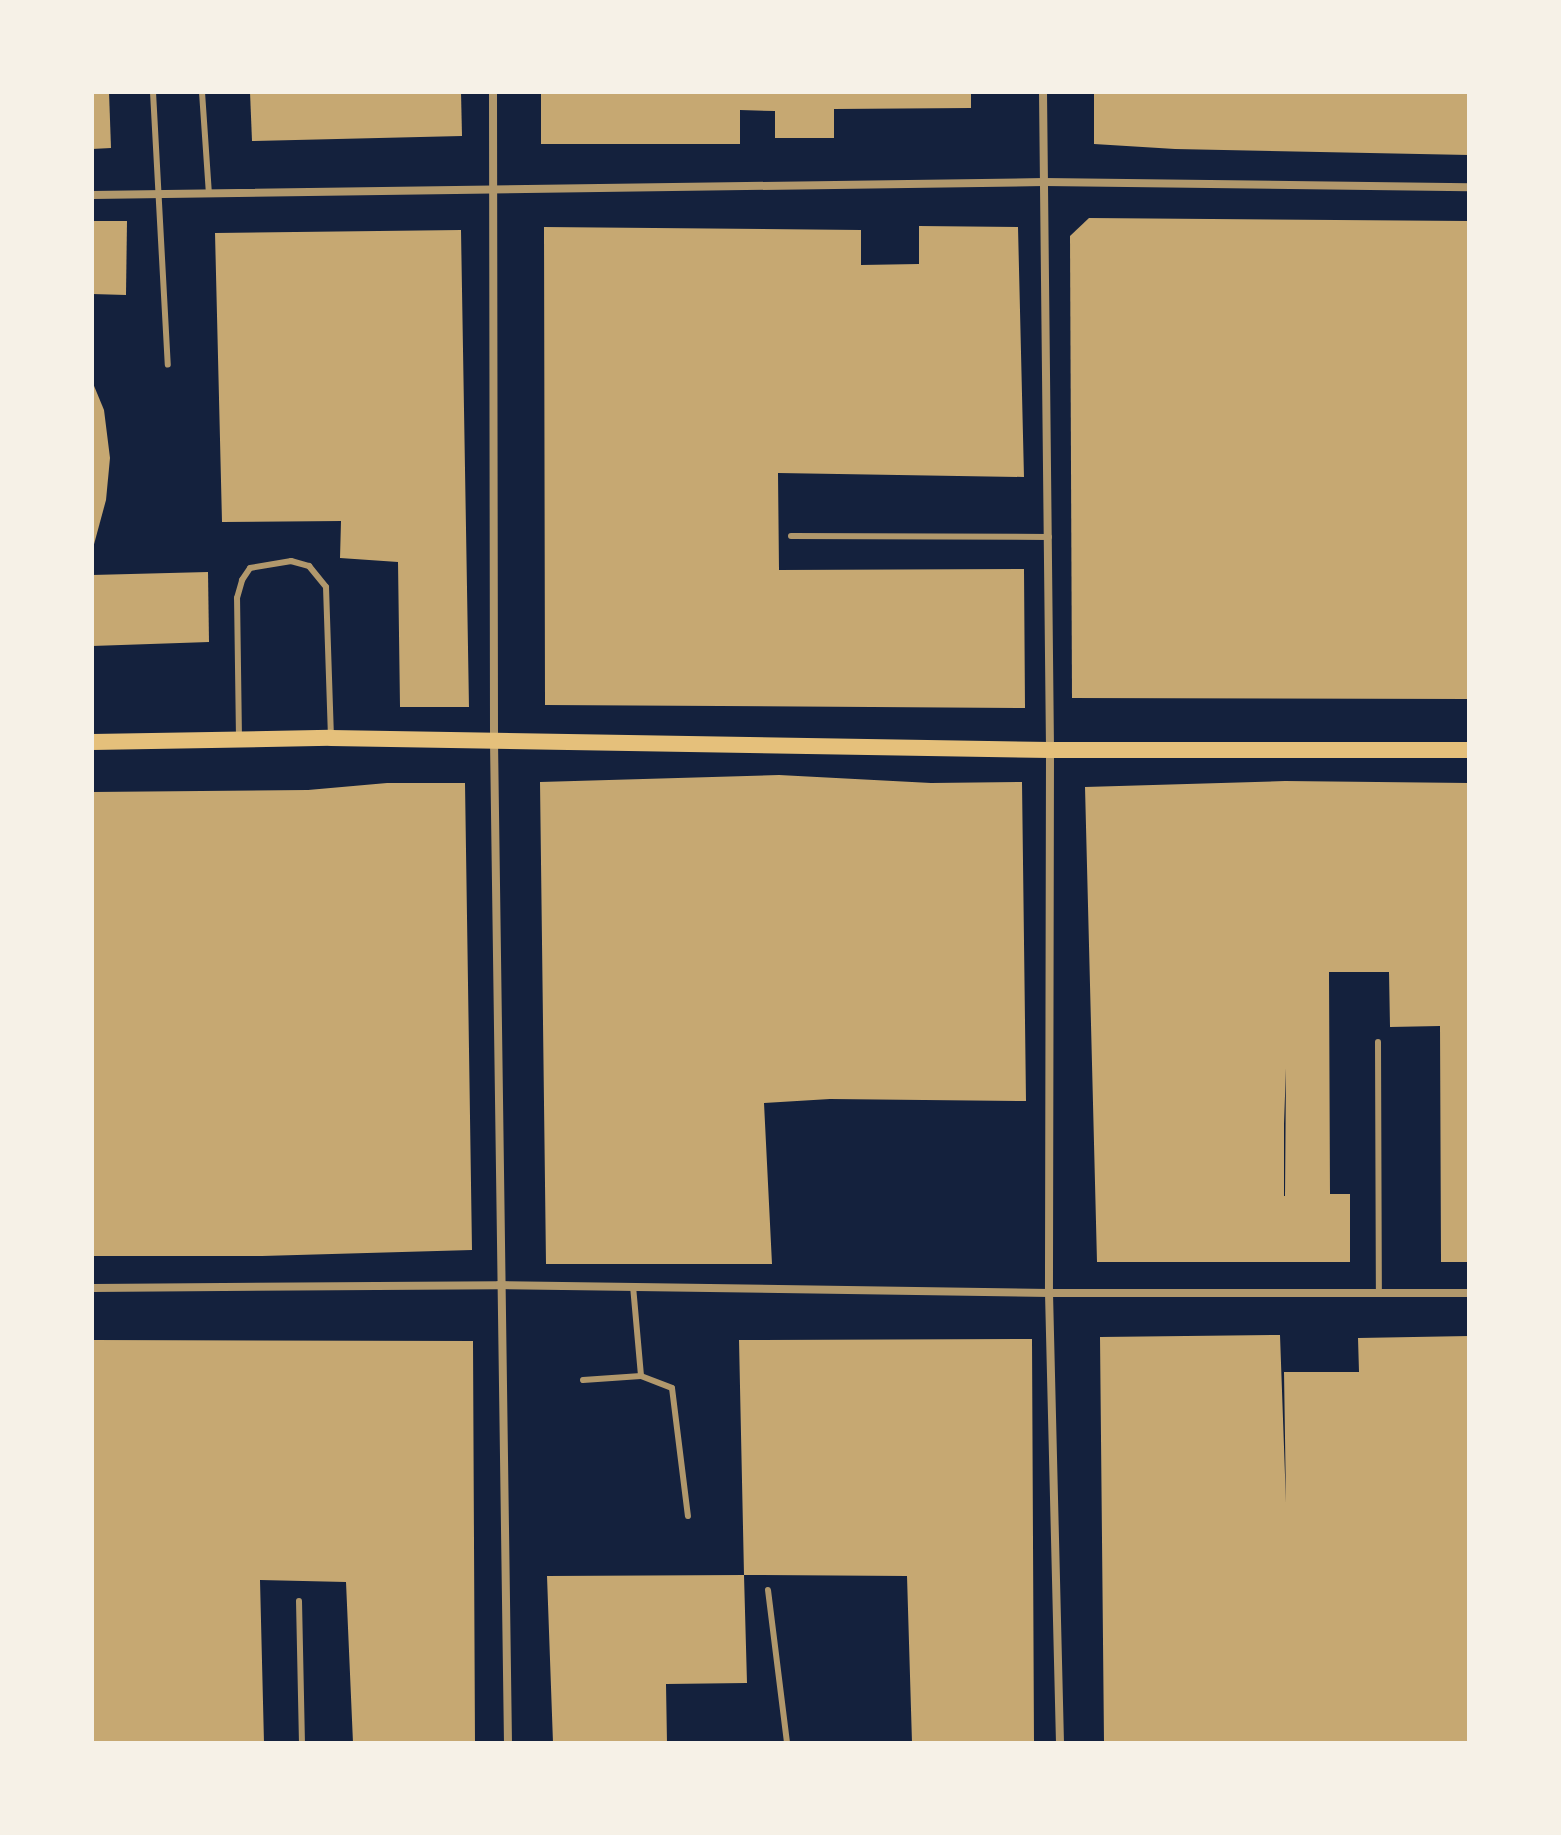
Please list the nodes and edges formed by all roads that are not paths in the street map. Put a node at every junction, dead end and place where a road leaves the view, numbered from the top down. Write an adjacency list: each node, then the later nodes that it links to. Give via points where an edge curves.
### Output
1 (153, 92): 8 (lane)
2 (202, 92): 9 (lane)
3 (493, 92): 7 (street)
4 (1043, 92): 5 (street)
5 (1044, 182): 6 (street); 7 (street); 13 (street)
6 (1469, 187)
7 (493, 192): 9 (street); 16 (street)
8 (157, 194): 9 (street); 10 (street); 11 (lane)
9 (209, 194)
10 (92, 195)
11 (168, 365)
12 (791, 536): 13 (lane)
13 (1049, 537): 18 (street)
14 (331, 738): 15 (main road); 15 (lane, via 326,587 309,566 291,561 250,568 242,580 237,598); 16 (main road)
15 (239, 739): 17 (main road)
16 (494, 741): 18 (main road); 21 (street)
17 (92, 742)
18 (1050, 750): 19 (main road); 25 (street)
19 (1469, 750)
20 (1378, 1042): 24 (lane)
21 (499, 1285): 22 (street); 23 (street); 33 (street)
22 (633, 1286): 25 (street); 27 (lane)
23 (92, 1288)
24 (1379, 1292): 25 (street); 26 (street)
25 (1049, 1293): 35 (street)
26 (1469, 1293)
27 (641, 1376): 28 (lane); 29 (lane, via 672,1388)
28 (583, 1380)
29 (688, 1516)
30 (768, 1590): 34 (lane)
31 (299, 1601): 32 (lane)
32 (302, 1743)
33 (508, 1743)
34 (787, 1743)
35 (1060, 1743)

